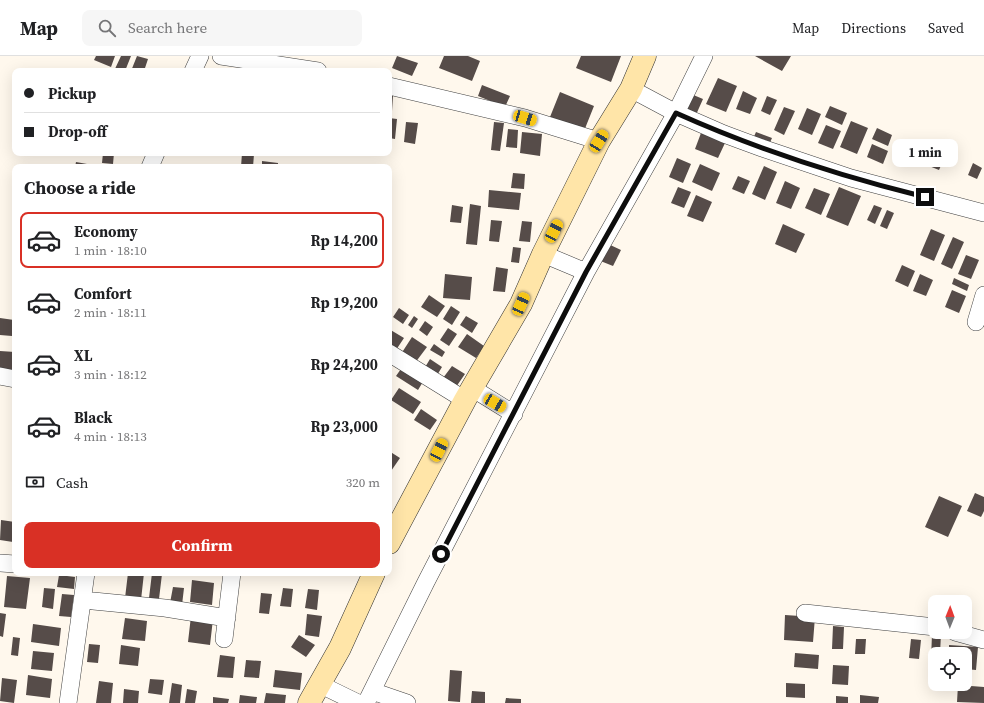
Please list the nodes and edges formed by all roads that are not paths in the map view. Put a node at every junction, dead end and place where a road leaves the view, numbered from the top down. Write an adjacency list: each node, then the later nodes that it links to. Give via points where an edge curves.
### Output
1 (200, 56): 5 (street)
2 (221, 56): 6 (street)
3 (645, 56): 8 (main road)
4 (704, 56): 9 (street)
5 (194, 68)
6 (299, 68)
7 (392, 87): 10 (street, via 525,118)
8 (639, 94): 9 (street); 10 (main road)
9 (675, 113): 11 (street, via 724,134 851,178); 13 (street)
10 (599, 141): 12 (main road)
11 (984, 213)
12 (547, 255): 13 (street); 19 (main road)
13 (584, 271): 20 (street)
14 (984, 295): 15 (street)
15 (976, 322)
16 (392, 354): 19 (street)
17 (0, 376): 18 (street)
18 (12, 378)
19 (473, 395): 20 (street); 21 (main road)
20 (511, 412): 35 (street)
21 (392, 538)
22 (0, 563): 23 (street)
23 (12, 564)
24 (86, 576): 27 (street)
25 (232, 576): 29 (street)
26 (373, 576): 34 (main road)
27 (83, 600): 29 (street, via 165,608); 36 (street)
28 (805, 613): 30 (street)
29 (227, 618): 32 (street)
30 (928, 626)
31 (972, 637): 33 (street)
32 (224, 639)
33 (984, 640)
34 (324, 686): 37 (main road); 38 (street)
35 (369, 697): 39 (street)
36 (68, 703)
37 (309, 703)
38 (358, 703)
39 (407, 703)

